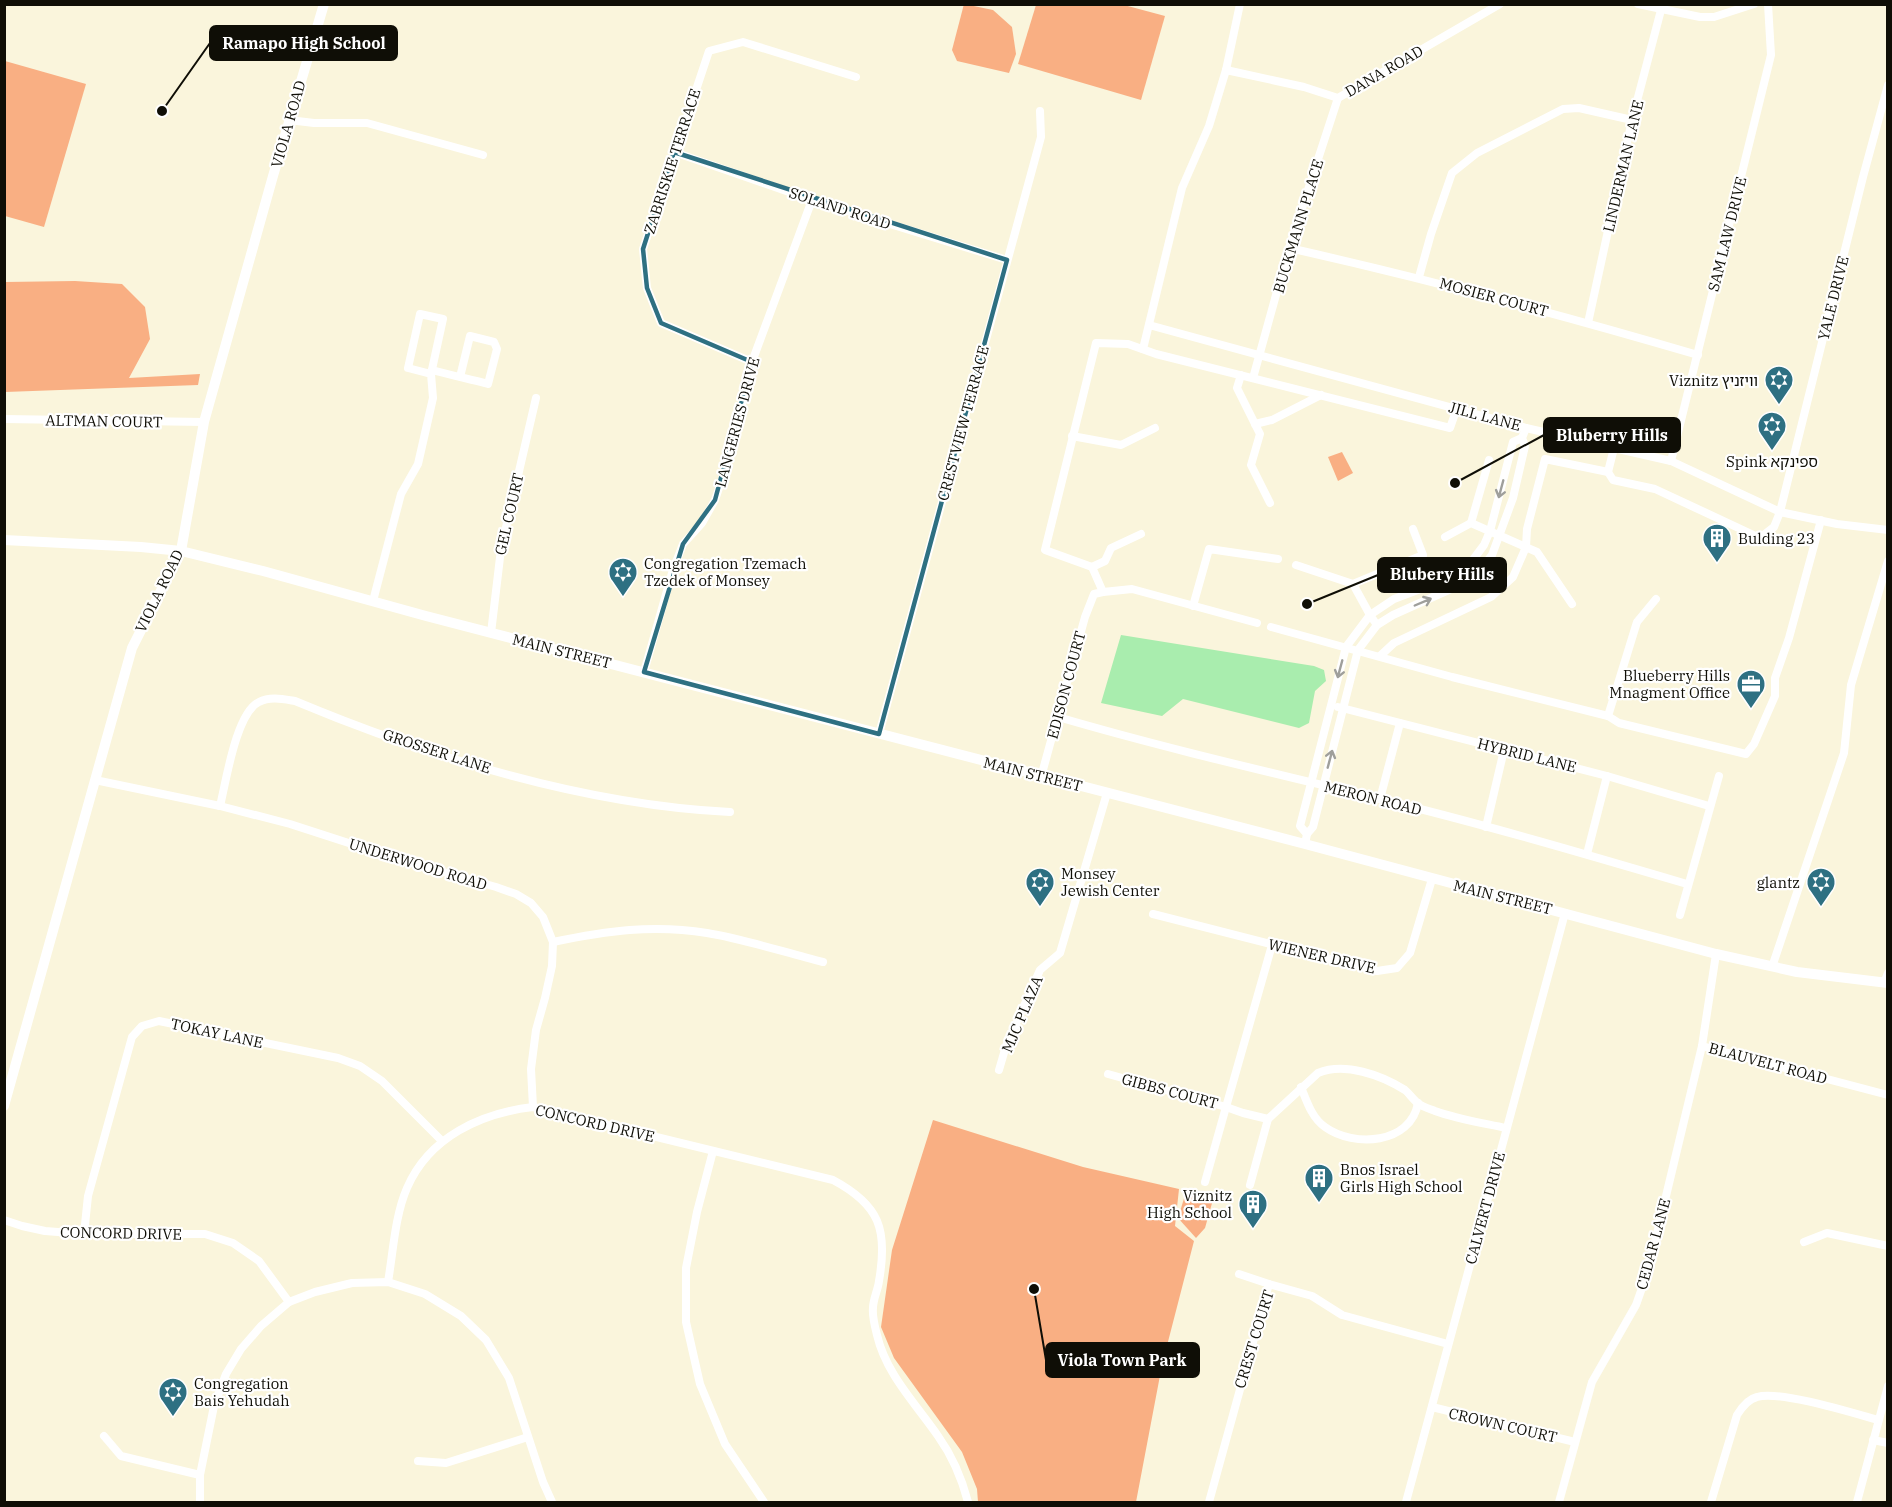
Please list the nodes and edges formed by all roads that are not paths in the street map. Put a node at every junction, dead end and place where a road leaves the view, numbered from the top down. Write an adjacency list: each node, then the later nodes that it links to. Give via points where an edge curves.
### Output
1 (324, 4): 13 (main road, VIOLA ROAD)
2 (1240, 4): 8 (street)
3 (1500, 4): 11 (street, DANA ROAD)
4 (1638, 4): 7 (street)
5 (1755, 4): 7 (street, via 1700,17)
6 (1767, 4): 25 (street, SAM LAW DRIVE, via 1771,55)
7 (1661, 10): 14 (street, LINDERMAN LANE)
8 (1226, 70): 11 (street, DANA ROAD); 22 (street, via 1209,126 1182,188)
9 (856, 77): 15 (street, ZABRISKIE TERRACE, via 743,42 709,51)
10 (1887, 85): 46 (street, YALE DRIVE)
11 (1338, 98): 18 (street, BUCKMANN PLACE)
12 (1040, 111): 19 (street, CRESTVIEW TERRACE, via 1041,137)
13 (289, 120): 16 (street, via 367,123); 35 (main road, VIOLA ROAD)
14 (1632, 120): 20 (street, via 1579,108 1563,109 1477,153 1452,173); 21 (street, LINDERMAN LANE)
15 (674, 152): 17 (street, SOLAND ROAD); 26 (street, ZABRISKIE TERRACE, via 643,249 647,288 661,323)
16 (483, 155)
17 (812, 201): 19 (street, SOLAND ROAD); 26 (street, LANGERIES DRIVE)
18 (1289, 248): 20 (street, MOSIER COURT); 24 (street, BUCKMANN PLACE)
19 (1007, 260): 82 (street, CRESTVIEW TERRACE)
20 (1419, 277): 21 (street, MOSIER COURT)
21 (1588, 322): 25 (street, MOSIER COURT)
22 (1149, 325): 23 (street); 24 (street, JILL LANE)
23 (1143, 349): 28 (street); 39 (street, via 1128,344 1096,343)
24 (1260, 354): 30 (street, BUCKMANN PLACE); 33 (street, JILL LANE)
25 (1698, 355): 43 (street, SAM LAW DRIVE)
26 (752, 362): 76 (street, LANGERIES DRIVE, via 715,500 702,523 683,544)
27 (431, 372): 27 (street, via 408,368 420,314 443,320); 29 (street); 65 (street, via 433,398 418,465 401,494)
28 (1241, 375): 30 (street); 36 (street, via 1237,388)
29 (460, 377): 29 (street, via 488,384 497,349 495,342 470,336)
30 (1254, 378): 31 (street)
31 (1321, 395): 33 (street, via 1450,428); 36 (street, via 1272,420)
32 (536, 398): 72 (street, GEL COURT, via 501,549)
33 (1456, 408): 38 (street, JILL LANE)
34 (4, 419): 35 (street, ALTMAN COURT)
35 (204, 422): 57 (main road, VIOLA ROAD)
36 (1255, 424): 45 (street, via 1260,434 1251,465)
37 (1155, 428): 39 (street, via 1121,445)
38 (1526, 428): 40 (street); 41 (street, JILL LANE)
39 (1072, 436): 61 (street, via 1045,550)
40 (1522, 438): 51 (street, one-way to 51, via 1513,442); 53 (street, via 1525,446)
41 (1614, 448): 43 (street, JILL LANE); 44 (street)
42 (1489, 460): 48 (street)
43 (1671, 461): 46 (street, JILL LANE)
44 (1608, 472): 46 (street, via 1613,480 1656,489 1760,538 1774,528); 56 (street, via 1545,459)
45 (1270, 503)
46 (1780, 512): 47 (street, JILL LANE)
47 (1821, 520): 50 (street, JILL LANE); 79 (street, via 1775,678 1775,696 1746,754 1619,723)
48 (1471, 523): 51 (street); 54 (street)
49 (1413, 529): 62 (street, via 1423,555)
50 (1887, 530)
51 (1490, 531): 53 (street); 68 (street, via 1472,561 1452,577 1394,599)
52 (1141, 534): 61 (street, via 1112,548 1105,561)
53 (1500, 535): 56 (street); 70 (street, one-way to 53, via 1462,584 1492,555)
54 (1445, 537)
55 (4, 540): 57 (main road, MAIN STREET)
56 (1526, 547): 66 (street, via 1537,552); 75 (street, via 1513,577 1491,597 1394,643)
57 (181, 551): 65 (main road, MAIN STREET); 87 (main road, VIOLA ROAD, via 132,648)
58 (1278, 559): 67 (street, via 1209,549)
59 (1887, 561): 107 (street, via 1851,685 1844,753)
60 (1296, 565): 62 (street)
61 (1092, 567): 63 (street)
62 (1353, 584): 68 (street)
63 (1098, 593): 67 (street, via 1132,589); 80 (street, EDISON COURT, via 1085,617)
64 (1656, 598): 79 (street, via 1637,622)
65 (373, 601): 72 (main road, MAIN STREET)
66 (1572, 604)
67 (1193, 606): 69 (street)
68 (1370, 615): 70 (street); 73 (street)
69 (1257, 624)
70 (1377, 625): 74 (street)
71 (1271, 627): 73 (street)
72 (491, 633): 76 (main road, MAIN STREET)
73 (1346, 647): 74 (street); 77 (street, one-way to 77)
74 (1358, 650): 75 (street); 78 (street)
75 (1380, 656): 79 (street)
76 (644, 672): 82 (main road, MAIN STREET)
77 (1331, 705): 78 (street, HYBRID LANE); 88 (street)
78 (1343, 708): 81 (street, HYBRID LANE); 89 (street, one-way to 78)
79 (1608, 716)
80 (1058, 717): 86 (street, EDISON COURT); 88 (street, MERON ROAD)
81 (1400, 723): 83 (street, HYBRID LANE); 91 (street)
82 (879, 734): 86 (main road, MAIN STREET)
83 (1504, 750): 84 (street, HYBRID LANE); 95 (street)
84 (1608, 776): 93 (street, HYBRID LANE); 97 (street)
85 (1719, 776): 93 (street)
86 (1041, 777): 90 (main road, MAIN STREET)
87 (95, 780): 92 (street, UNDERWOOD ROAD); 115 (main road, VIOLA ROAD)
88 (1310, 783): 89 (street, MERON ROAD); 96 (street, via 1300,826)
89 (1323, 786): 91 (street, MERON ROAD); 96 (street, via 1313,827)
90 (1107, 793): 96 (main road, MAIN STREET); 110 (street, MJC PLAZA, via 1060,953 1040,970)
91 (1380, 799): 95 (street, MERON ROAD)
92 (220, 806): 94 (street, GROSSER LANE, via 240,727 248,711 259,702 276,698 295,701 420,748 508,774 590,794); 103 (street, UNDERWOOD ROAD, via 516,894 543,917)
93 (1709, 806): 99 (street)
94 (730, 812)
95 (1485, 827): 97 (street, MERON ROAD)
96 (1306, 839): 98 (main road, MAIN STREET)
97 (1587, 854): 99 (street, MERON ROAD)
98 (1432, 879): 101 (main road, MAIN STREET); 104 (street, WIENER DRIVE, via 1410,953 1397,968 1377,971)
99 (1687, 885): 102 (street)
100 (1154, 914): 104 (street, WIENER DRIVE)
101 (1565, 914): 105 (main road, MAIN STREET); 119 (street, CALVERT DRIVE)
102 (1680, 915)
103 (553, 942): 106 (street, via 609,931 696,932); 116 (street, UNDERWOOD ROAD, via 552,966 531,1069)
104 (1272, 945): 117 (street)
105 (1716, 954): 107 (main road, MAIN STREET); 109 (street, BLAUVELT ROAD)
106 (823, 962)
107 (1772, 967): 108 (main road, MAIN STREET)
108 (1886, 980)
109 (1702, 1046): 113 (street, BLAUVELT ROAD); 139 (street, CEDAR LANE, via 1648,1271 1636,1305 1592,1382)
110 (999, 1070)
111 (1108, 1074): 117 (street, GIBBS COURT)
112 (1301, 1088): 114 (street, via 1318,1073 1341,1068 1394,1083); 114 (street, via 1310,1110 1323,1126 1358,1140 1398,1132 1416,1114); 118 (street)
113 (1887, 1095)
114 (1418, 1103): 119 (street)
115 (4, 1106)
116 (533, 1107): 120 (street, CONCORD DRIVE, via 506,1110 479,1120); 121 (street, CONCORD DRIVE)
117 (1226, 1107): 118 (street); 122 (street, GIBBS COURT)
118 (1268, 1119): 123 (street)
119 (1506, 1128): 132 (street, CALVERT DRIVE)
120 (442, 1141): 125 (street, TOKAY LANE, via 382,1081 360,1066 338,1058 159,1021 142,1026 132,1037 88,1196); 129 (street, CONCORD DRIVE, via 420,1164 407,1189)
121 (713, 1151): 145 (street, via 686,1268 686,1322 700,1384 725,1444); 146 (street, CONCORD DRIVE, via 833,1180 868,1204 880,1226 883,1254 873,1308 886,1364 940,1439 961,1476)
122 (1205, 1182)
123 (1250, 1185)
124 (4, 1220): 125 (street, CONCORD DRIVE, via 45,1231)
125 (84, 1234): 131 (street, CONCORD DRIVE, via 205,1234 233,1243 260,1261)
126 (1804, 1242): 127 (street, via 1827,1233)
127 (1887, 1246)
128 (1239, 1274): 130 (street)
129 (388, 1282): 131 (street, via 352,1283); 137 (street, via 425,1294 461,1316 486,1340 509,1378)
130 (1269, 1284): 132 (street, CREST COURT, via 1312,1296 1342,1315); 147 (street, CREST COURT)
131 (289, 1302): 142 (street, via 261,1326 226,1374 214,1406)
132 (1448, 1344): 134 (street, CALVERT DRIVE)
133 (1887, 1386): 135 (street)
134 (1432, 1407): 139 (street, CROWN COURT); 148 (street, CALVERT DRIVE)
135 (1878, 1420): 138 (street); 150 (street, via 1775,1395 1755,1397 1737,1415)
136 (104, 1436): 142 (street, via 121,1456)
137 (528, 1437): 141 (street, via 446,1463); 144 (street)
138 (1873, 1440): 140 (street); 151 (street)
139 (1575, 1442): 149 (street, CEDAR LANE)
140 (1887, 1443)
141 (418, 1461)
142 (200, 1475): 143 (street)
143 (200, 1503)
144 (552, 1503)
145 (764, 1503)
146 (968, 1503)
147 (1209, 1503)
148 (1406, 1503)
149 (1559, 1503)
150 (1711, 1503)
151 (1857, 1503)

